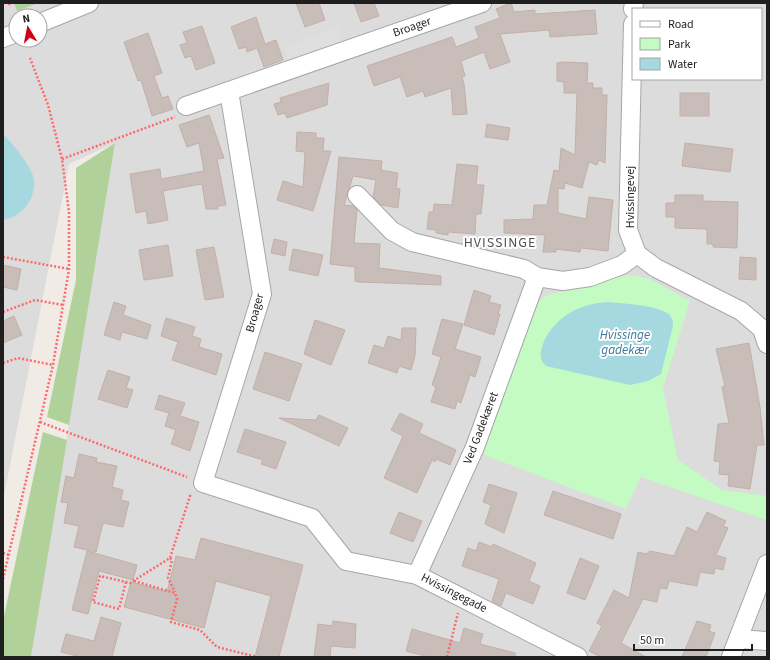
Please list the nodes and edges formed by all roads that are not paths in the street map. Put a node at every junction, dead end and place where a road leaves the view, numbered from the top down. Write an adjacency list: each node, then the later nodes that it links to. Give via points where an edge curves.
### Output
1 (89, 3): 3 (street)
2 (482, 3): 5 (street, Broager)
3 (48, 20)
4 (632, 65): 8 (street, Hvissingevej, via 628,230)
5 (229, 91): 6 (street, Broager); 11 (street, Broager, via 262,294)
6 (186, 106)
7 (357, 195): 9 (street, via 392,231 412,242 524,269)
8 (637, 254): 9 (street, via 622,265 590,277 563,281); 10 (street, via 656,268 741,311)
9 (537, 277): 13 (street, Ved Gadekæret, via 475,447)
10 (765, 334)
11 (203, 483): 13 (street, Hvissingegade, via 312,518 346,561)
12 (767, 564): 14 (street)
13 (417, 574): 16 (street, Hvissingegade)
14 (738, 639): 15 (street); 17 (street)
15 (767, 641)
16 (578, 657)
17 (731, 657)

